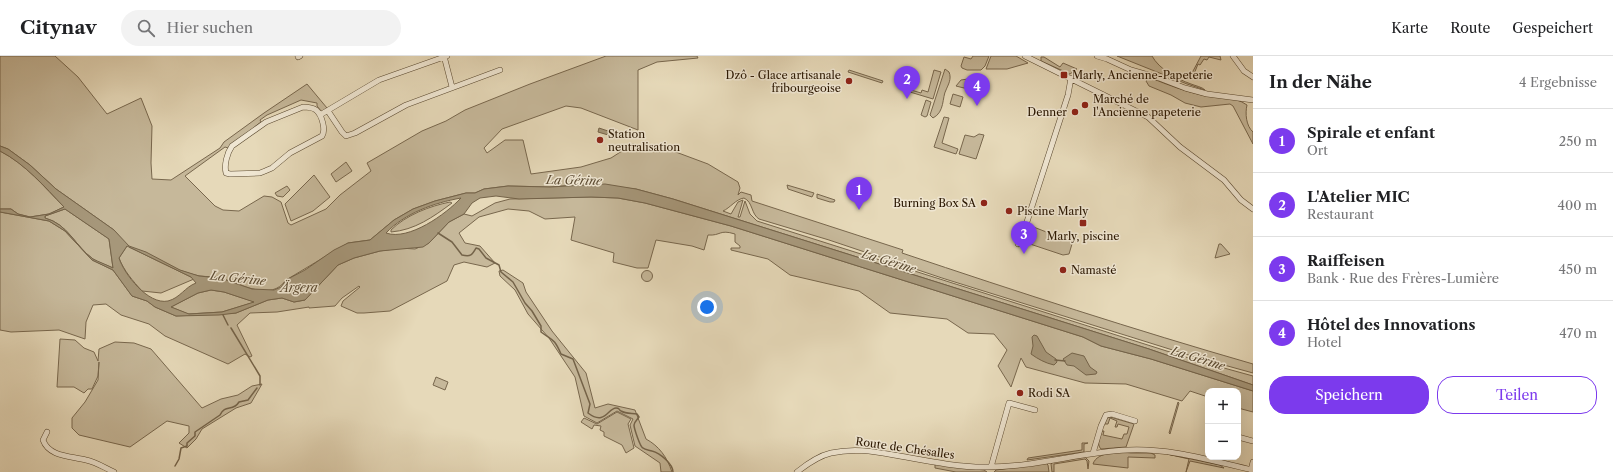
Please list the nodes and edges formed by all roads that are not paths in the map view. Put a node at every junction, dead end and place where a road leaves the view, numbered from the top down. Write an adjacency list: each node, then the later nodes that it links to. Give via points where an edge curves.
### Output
1 (445, 56): 8 (street); 10 (street, via 379,80)
2 (1025, 56): 7 (street)
3 (1097, 56): 9 (street, via 1185,88 1207,94)
4 (1233, 56): 6 (street, via 1244,71)
5 (500, 70): 8 (street)
6 (1253, 77)
7 (1071, 78): 12 (street, via 1150,119 1180,147 1224,180 1241,200); 13 (street, via 1068,95)
8 (452, 87): 10 (street, via 406,105 346,136)
9 (1253, 100)
10 (328, 111): 11 (street)
11 (320, 116): 11 (street, via 324,132 322,136 290,153 272,168 260,173 226,173 228,151 260,125 303,107 315,109)
12 (1253, 209)
13 (1018, 244)
14 (1035, 410): 21 (street, via 1009,403)
15 (1135, 421): 19 (street, via 1112,414 1106,415)
16 (47, 432): 23 (street, via 43,440 51,450 61,455 87,460)
17 (1241, 438): 18 (street)
18 (1253, 441)
19 (1093, 453): 21 (street, Route de Chésalles); 22 (street, Route de Chésalles, via 1130,450 1176,452)
20 (1253, 462): 22 (street, Route de Chésalles)
21 (992, 467): 24 (street, Route de Chésalles, via 965,466 845,450 825,455)
22 (1252, 470)
23 (114, 472)
24 (797, 472)

